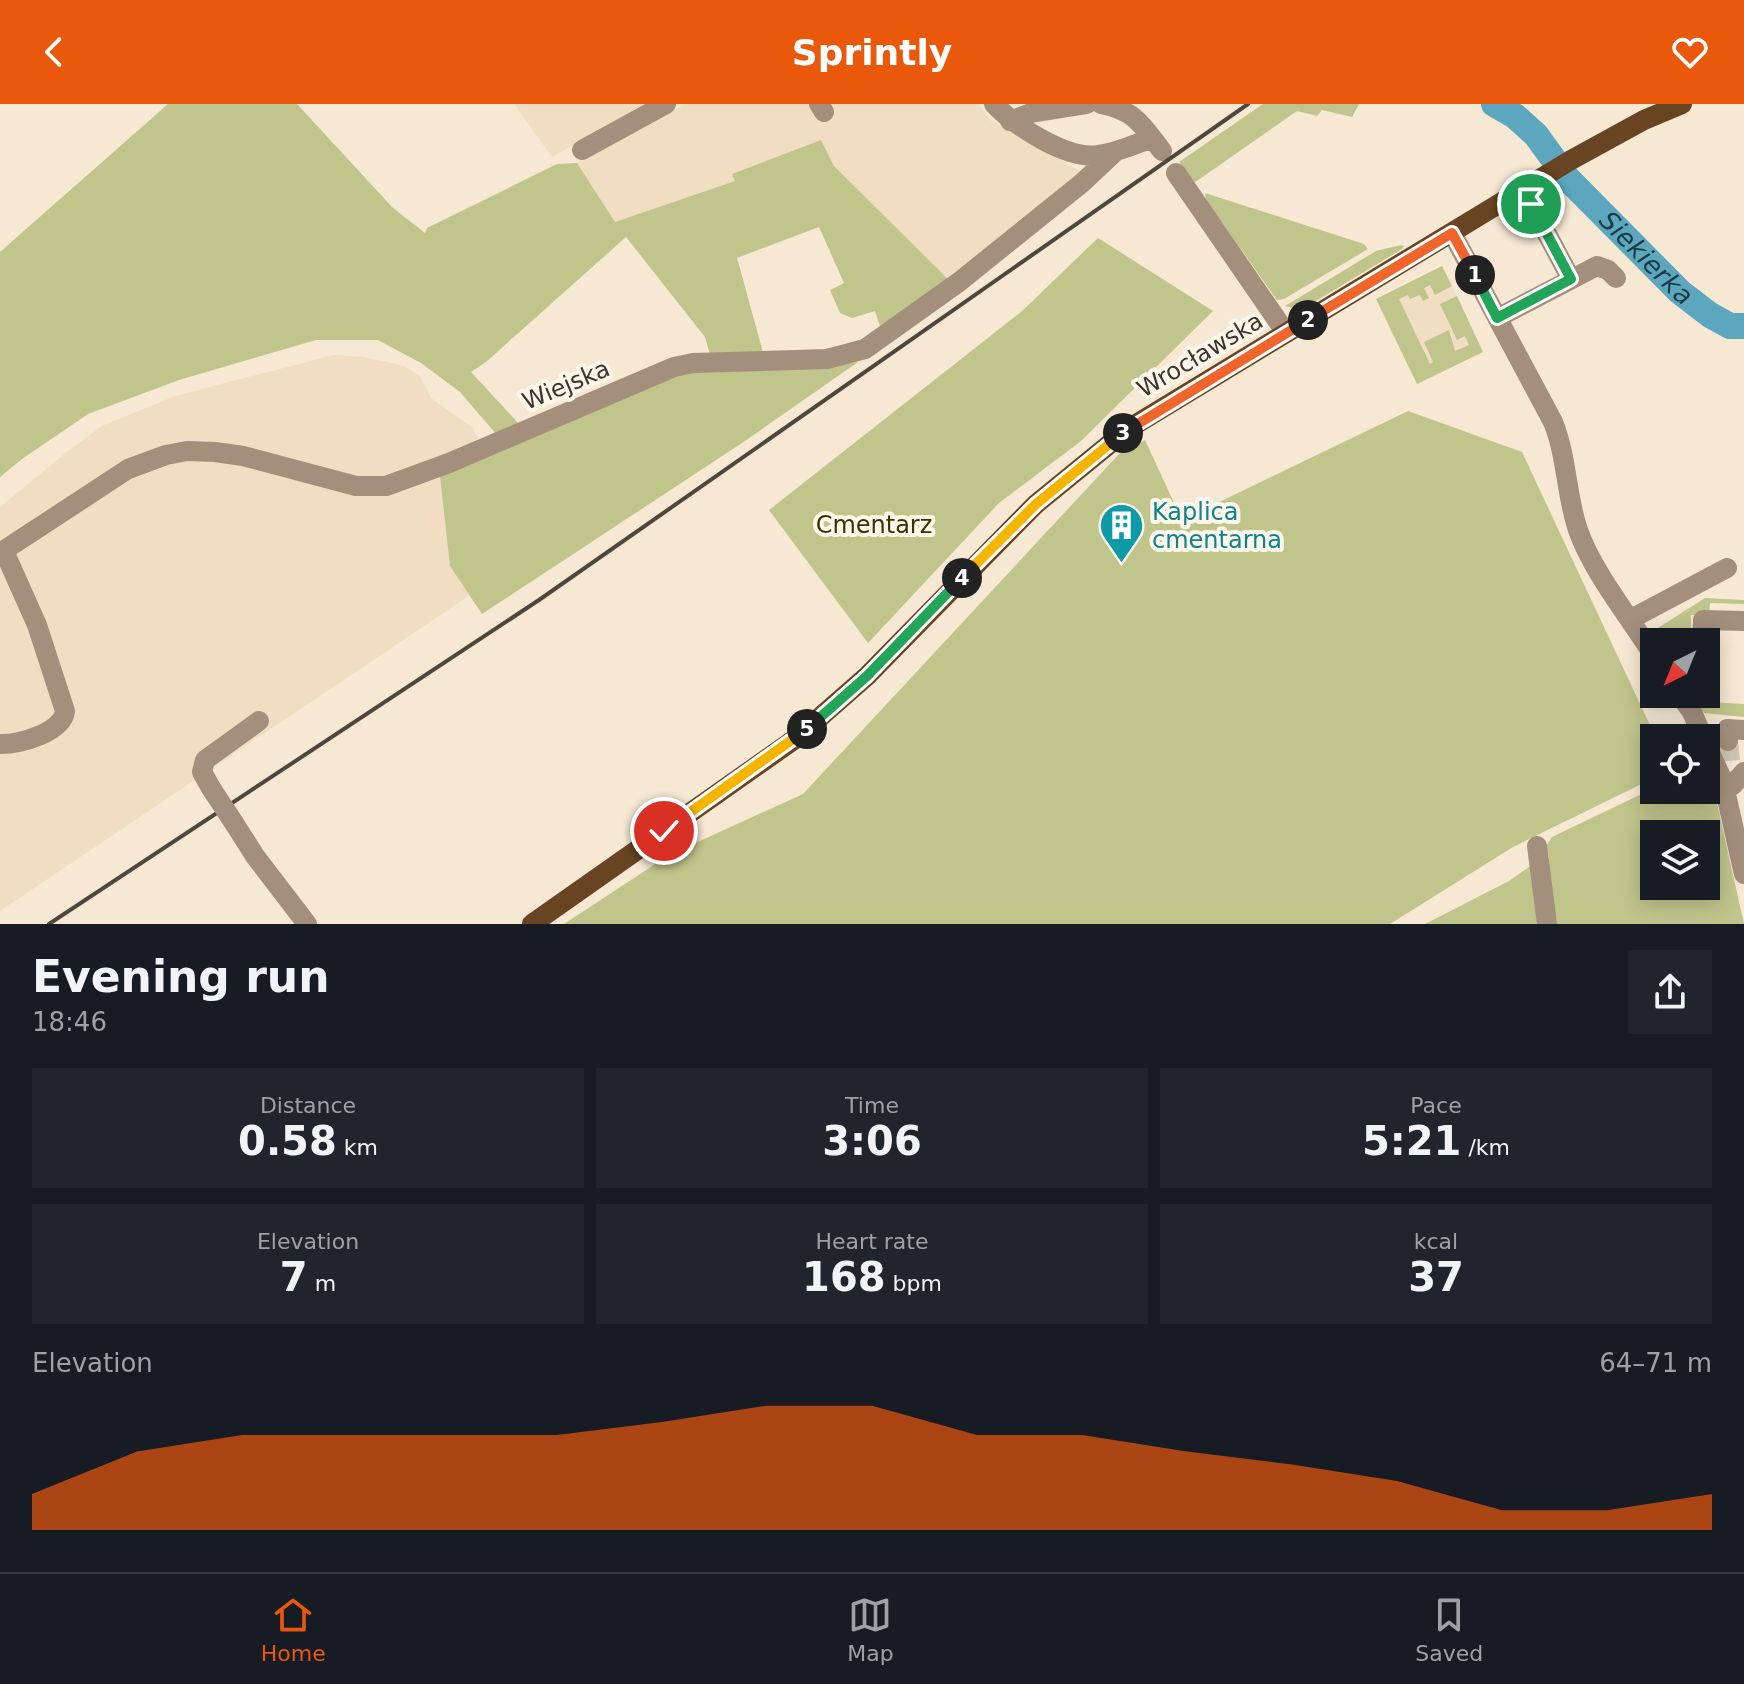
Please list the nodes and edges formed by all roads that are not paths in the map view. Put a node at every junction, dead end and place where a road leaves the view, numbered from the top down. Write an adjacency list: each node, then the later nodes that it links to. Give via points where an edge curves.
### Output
1 (666, 104): 7 (street)
2 (994, 104): 6 (street)
3 (1087, 104): 6 (street)
4 (1101, 104): 8 (street, via 1133,115 1157,145)
5 (1672, 106): 10 (main road, Wrocławska)
6 (1010, 121): 8 (street, via 1076,154)
7 (582, 150)
8 (1116, 151): 16 (street, Wiejska, via 959,282 865,349 827,359 674,367 386,486 369,488 243,456 187,451 166,455 128,469)
9 (1176, 173): 15 (street)
10 (1523, 189): 11 (main road, Wrocławska); 13 (street)
11 (1452, 233): 14 (street); 15 (main road, Wrocławska)
12 (1616, 278): 13 (street, via 1597,266)
13 (1571, 279): 14 (street)
14 (1497, 318): 18 (street, via 1558,433 1573,514 1586,550)
15 (1286, 333): 29 (main road, Wrocławska, via 1128,429 1073,472 832,709)
16 (2, 552): 23 (street, via 37,625 65,711 54,730)
17 (1727, 568): 18 (street)
18 (1631, 619): 21 (street)
19 (1744, 621): 20 (street, via 1703,620)
20 (1703, 628)
21 (1640, 633)
22 (259, 721): 28 (street, bridge, via 205,760 202,772 255,856)
23 (0, 744)
24 (1720, 761): 25 (street)
25 (1737, 782): 27 (street)
26 (1537, 846): 30 (street)
27 (1744, 874)
28 (307, 924)
29 (532, 924)
30 (1547, 924)

